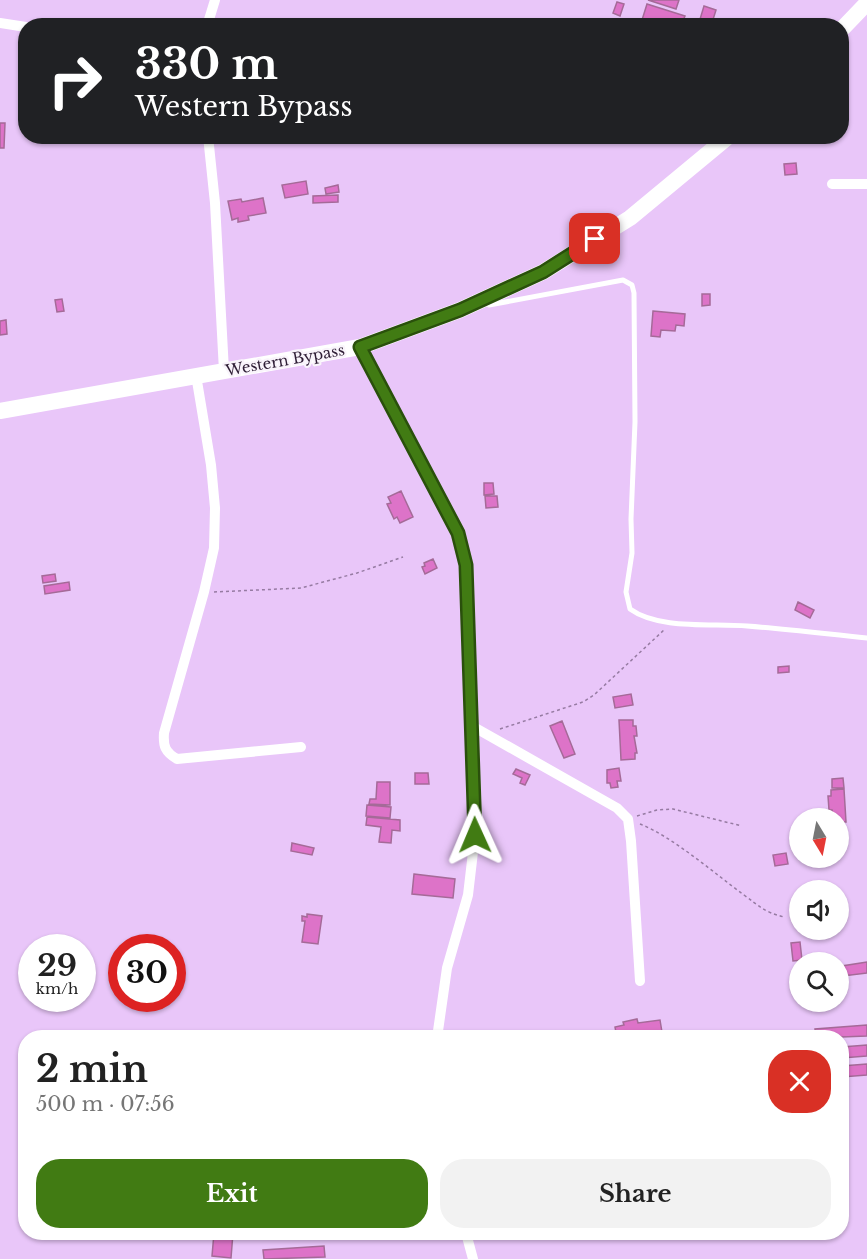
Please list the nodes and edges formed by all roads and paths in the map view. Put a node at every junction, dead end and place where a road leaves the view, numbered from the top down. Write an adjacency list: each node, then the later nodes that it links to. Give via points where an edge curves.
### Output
1 (215, 0): 3 (street)
2 (867, 3): 4 (main road)
3 (209, 18)
4 (849, 22)
5 (0, 23): 6 (street)
6 (18, 26)
7 (209, 144): 13 (street)
8 (719, 144): 11 (main road, Western Bypass, via 630,218 543,272)
9 (832, 183): 10 (street)
10 (867, 184)
11 (460, 310): 12 (main road, Western Bypass); 18 (lane, via 623,280 632,285 634,434 627,601 638,615)
12 (360, 347): 13 (main road, Western Bypass); 20 (street, via 458,533 466,565)
13 (224, 371): 14 (main road, Western Bypass)
14 (196, 375): 15 (main road, Western Bypass); 17 (street, via 215,508 214,548)
15 (0, 411)
16 (403, 557): 17 (path, via 301,588)
17 (204, 592): 22 (street, via 164,733 163,744 168,754 177,759)
18 (671, 623): 19 (lane); 21 (path, via 583,702)
19 (867, 638)
20 (472, 726): 21 (street); 27 (street, via 472,868 447,968)
21 (486, 734): 23 (street, via 617,808)
22 (301, 747)
23 (628, 819): 24 (path, via 673,809); 25 (path, via 652,829 767,913); 26 (street)
24 (742, 826)
25 (784, 917)
26 (640, 981)
27 (438, 1030)
28 (468, 1240): 29 (street)
29 (473, 1259)

